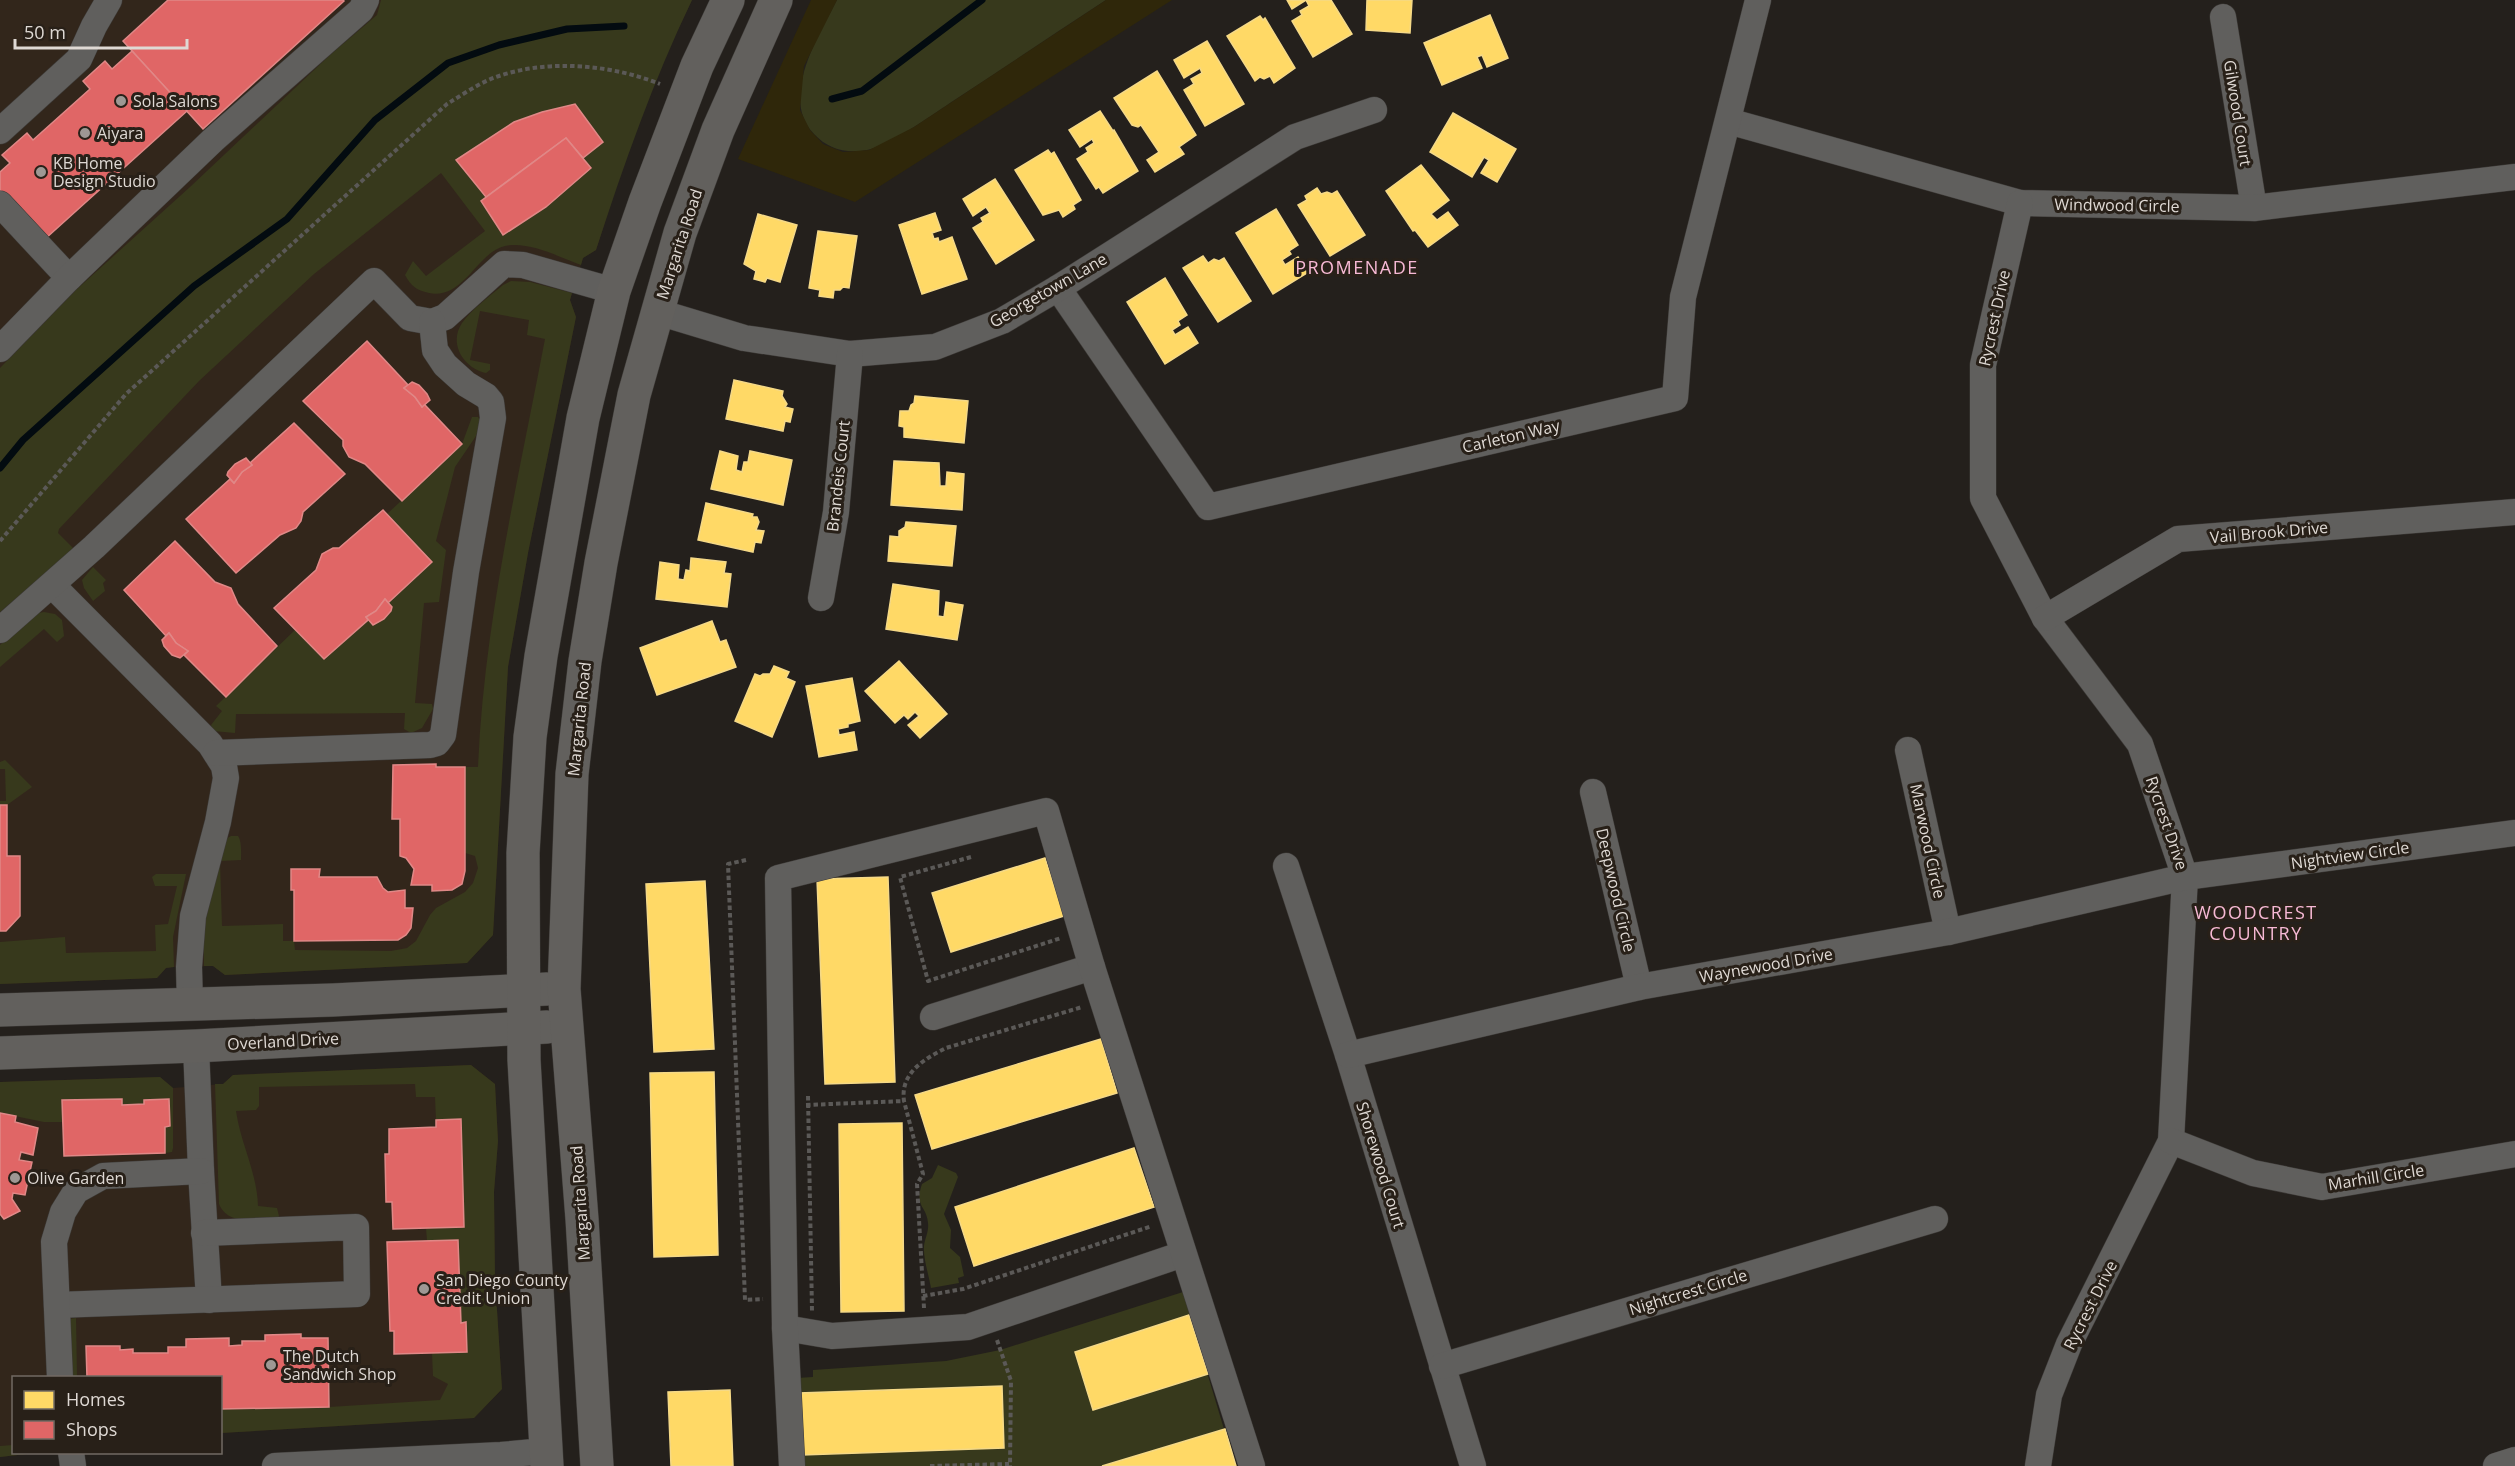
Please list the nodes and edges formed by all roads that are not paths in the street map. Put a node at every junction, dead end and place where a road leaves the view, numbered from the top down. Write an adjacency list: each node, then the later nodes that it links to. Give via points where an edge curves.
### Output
1 (109, 0): 10 (street, via 79,58)
2 (366, 0): 15 (street, via 362,10 213,140)
3 (728, 0): 17 (main road, via 697,66)
4 (741, 0): 18 (main road, via 740,12 675,168 646,263 645,302)
5 (776, 0): 18 (main road, Margarita Road, via 718,130 680,233)
6 (1758, 0): 9 (street, Carleton Way)
7 (2223, 17): 14 (street, Gilwood Court)
8 (1374, 110): 16 (street, Georgetown Lane, via 1295,137)
9 (1728, 121): 12 (street, Windwood Circle); 16 (street, Carleton Way, via 1683,297 1675,398 1208,507)
10 (0, 131)
11 (2515, 177): 14 (street, Windwood Circle)
12 (2020, 203): 14 (street, Windwood Circle); 25 (street, Rycrest Drive, via 1983,365 1983,498)
13 (0, 204): 15 (street)
14 (2254, 208)
15 (69, 278): 20 (street)
16 (1058, 288): 21 (street, Georgetown Lane, via 1002,321 934,347)
17 (614, 291): 19 (street, via 523,265 504,264 445,317); 37 (main road, via 583,418 530,737 523,853)
18 (658, 312): 21 (street, Georgetown Lane, via 744,338); 36 (main road, Margarita Road, via 634,395 585,661 572,774)
19 (432, 322): 23 (street, via 410,318 374,281); 28 (street, via 435,350 466,384 486,396 493,418 443,735 430,745)
20 (0, 349)
21 (850, 354): 24 (street, Brandeis Court, via 836,512)
22 (2515, 512): 25 (street, Vail Brook Drive, via 2178,539)
23 (52, 585): 26 (street); 28 (street)
24 (821, 598)
25 (2044, 618): 32 (street, Rycrest Drive, via 2140,744)
26 (0, 630)
27 (1908, 750): 33 (street, Marwood Circle)
28 (216, 753): 38 (street, via 226,778 193,916)
29 (1593, 792): 35 (street, Deepwood Circle)
30 (2515, 833): 32 (street, Nightview Circle)
31 (1286, 866): 45 (street, Shorewood Court)
32 (2185, 878): 33 (street, Waynewood Drive); 46 (street, Rycrest Drive)
33 (1948, 932): 35 (street, Waynewood Drive)
34 (1092, 967): 40 (street); 51 (street); 54 (street, via 1046,811 778,878)
35 (1639, 987): 45 (street, Waynewood Drive)
36 (564, 988): 37 (main road); 41 (main road, Margarita Road)
37 (525, 990): 38 (main road); 42 (main road)
38 (190, 1005): 39 (main road)
39 (0, 1010)
40 (933, 1017)
41 (567, 1026): 42 (main road, Overland Drive); 60 (main road, Margarita Road)
42 (525, 1028): 43 (main road, Overland Drive); 57 (main road)
43 (196, 1046): 44 (main road, Overland Drive); 48 (street)
44 (0, 1053)
45 (1348, 1055): 55 (street, Shorewood Court)
46 (2172, 1140): 47 (street, Marhill Circle, via 2253,1173 2322,1187); 64 (street, Rycrest Drive, via 2069,1344 2049,1395)
47 (2515, 1154)
48 (201, 1171): 50 (street); 53 (street, via 103,1176 76,1191 63,1212 54,1242)
49 (1935, 1219): 55 (street, Nightcrest Circle)
50 (204, 1233): 52 (street); 52 (street, via 356,1227 357,1294)
51 (1183, 1254): 54 (street, via 968,1327 832,1336); 62 (street)
52 (209, 1300): 53 (street)
53 (57, 1305): 56 (street)
54 (785, 1328): 61 (street)
55 (1442, 1366): 63 (street, Shorewood Court)
56 (60, 1376)
57 (546, 1458): 59 (street, via 501,1455)
58 (2515, 1460): 65 (street)
59 (274, 1466)
60 (597, 1466)
61 (792, 1466)
62 (1252, 1466)
63 (1473, 1466)
64 (2038, 1466)
65 (2496, 1466)

